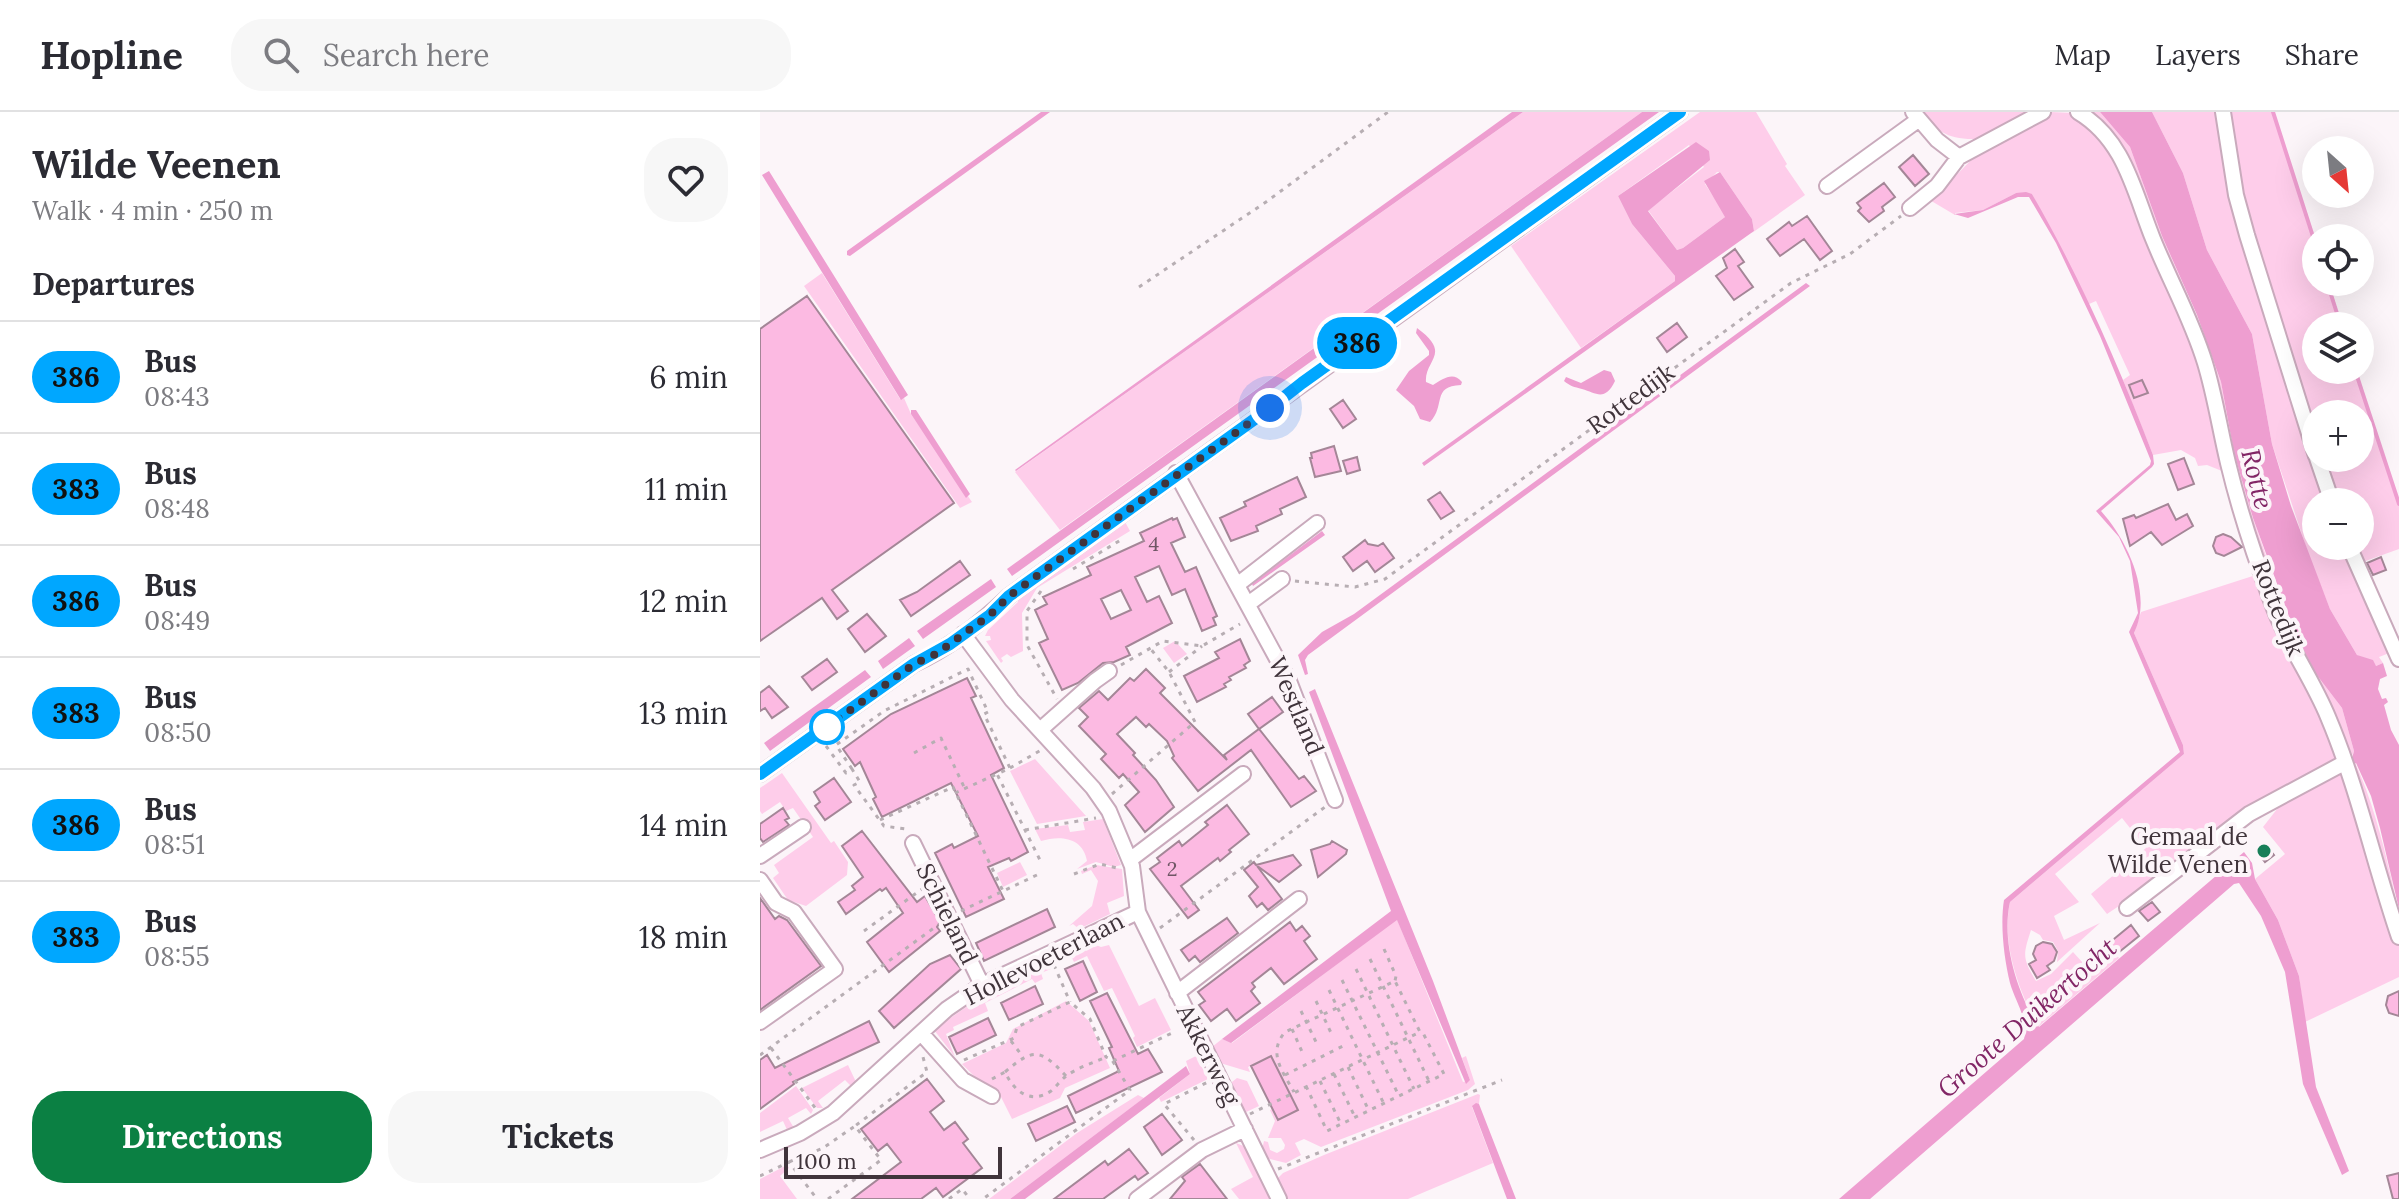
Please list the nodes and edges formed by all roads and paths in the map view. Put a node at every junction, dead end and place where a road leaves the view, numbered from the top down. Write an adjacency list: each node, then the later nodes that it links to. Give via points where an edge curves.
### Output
1 (1388, 112): 10 (path)
2 (1680, 112): 12 (street)
3 (2043, 112): 7 (street)
4 (2078, 112): 32 (street, Rottedijk, via 2108,138 2132,179 2203,359 2236,492 2271,602 2323,706)
5 (2223, 112): 11 (street, via 2236,195)
6 (1915, 116): 7 (street); 8 (street)
7 (1959, 157): 9 (street, via 1937,186)
8 (1827, 186)
9 (1910, 208): 17 (path, Rottedijk, via 1850,254 1791,283 1385,579 1355,587)
10 (1139, 287)
11 (2302, 412)
12 (1176, 473): 18 (street, Westland); 21 (street)
13 (1317, 523): 18 (street)
14 (1124, 538): 16 (path)
15 (2355, 560): 24 (street)
16 (1071, 570)
17 (1282, 579): 20 (street)
18 (1237, 585): 20 (street, Westland)
19 (1045, 586): 27 (path, via 1027,611 1027,645)
20 (1250, 609): 22 (path); 40 (street, Westland, via 1289,681)
21 (963, 634): 28 (street, Hollevoeterlaan); 35 (street)
22 (1202, 646): 23 (path, via 1163,641); 26 (path)
23 (1150, 648): 25 (path); 26 (path)
24 (2399, 659)
25 (1109, 671): 27 (street)
26 (1169, 672): 41 (path, via 1195,722)
27 (1063, 709): 28 (street)
28 (1040, 730): 29 (street, Hollevoeterlaan)
29 (1051, 742): 33 (path); 41 (street, Hollevoeterlaan)
30 (826, 746): 34 (path, via 846,773)
31 (914, 753): 38 (path, via 941,738)
32 (2344, 763): 56 (street, via 2249,814); 61 (street, Rottedijk)
33 (1010, 768): 34 (path, via 968,669 884,711 836,745); 36 (path)
34 (852, 769): 43 (path, via 860,782 854,785)
35 (760, 774)
36 (997, 774): 38 (path); 45 (path)
37 (1243, 774): 48 (street)
38 (965, 789): 39 (path)
39 (955, 793): 43 (path, via 953,787); 54 (path)
40 (1335, 800): 60 (path)
41 (1103, 802): 42 (street, Hollevoeterlaan)
42 (1112, 816): 45 (path); 48 (street, Hollevoeterlaan)
43 (880, 820): 46 (path)
44 (803, 827): 47 (street)
45 (1025, 830): 49 (path)
46 (910, 836): 53 (street, Schieland)
47 (760, 856)
48 (1132, 863): 51 (path, via 1115,868 1100,864); 57 (street, Hollevoeterlaan)
49 (1042, 864)
50 (1039, 874): 54 (path)
51 (1074, 874)
52 (760, 880): 79 (street, via 776,903 794,912 835,969)
53 (931, 882): 58 (street, Schieland); 59 (path)
54 (1003, 891): 58 (path)
55 (1299, 899): 71 (street)
56 (2127, 908)
57 (1138, 912): 60 (street, Akkerweg); 63 (street, Hollevoeterlaan)
58 (948, 918): 68 (street, Schieland); 91 (path)
59 (864, 931)
60 (1149, 936): 71 (street, Akkerweg)
61 (2399, 937)
62 (1384, 949): 67 (path)
63 (1050, 954): 68 (street, Hollevoeterlaan); 75 (path)
64 (1370, 959): 69 (path)
65 (1356, 969): 72 (path)
66 (1342, 980): 73 (path)
67 (1395, 981): 69 (path); 83 (path)
68 (982, 985): 84 (street, Hollevoeterlaan)
69 (1383, 986): 72 (path); 86 (path)
70 (1329, 990): 76 (path)
71 (1177, 993): 106 (street, Akkerweg)
72 (1368, 993): 73 (path); 89 (path)
73 (1352, 1000): 76 (path); 93 (path)
74 (1316, 1001): 78 (path)
75 (1070, 1002): 87 (path, via 1017,1027); 97 (path, via 1090,1019)
76 (1337, 1008): 78 (path); 98 (path)
77 (1301, 1011): 80 (path)
78 (1322, 1015): 80 (path); 85 (path)
79 (760, 1022)
80 (1306, 1022): 81 (path); 90 (path)
81 (1292, 1029): 94 (path); 104 (path, via 1275,1049)
82 (1174, 1032): 99 (path)
83 (1420, 1032): 86 (path); 109 (path, via 1444,1074)
84 (921, 1033): 92 (street); 119 (street, Hollevoeterlaan)
85 (1333, 1037)
86 (1408, 1037): 89 (path); 109 (path)
87 (1010, 1039): 96 (path); 100 (path)
88 (1345, 1045): 104 (path)
89 (1393, 1045): 93 (path); 112 (path)
90 (1318, 1046)
91 (771, 1047): 95 (path); 119 (path)
92 (934, 1047): 100 (street); 122 (path, via 921,1058 927,1072)
93 (1377, 1052): 98 (path); 115 (path)
94 (1303, 1054)
95 (760, 1055)
96 (1023, 1057): 102 (path); 105 (path, via 1037,1054)
97 (1106, 1057): 99 (path); 105 (path)
98 (1362, 1059): 101 (path); 116 (path)
99 (1113, 1061): 127 (path, via 1130,1090)
100 (951, 1066): 111 (street)
101 (1348, 1066): 103 (path); 117 (path)
102 (1005, 1072): 105 (path, via 1029,1097 1052,1090); 111 (path)
103 (1334, 1073): 107 (path); 118 (path)
104 (1285, 1075): 113 (path)
105 (1066, 1076)
106 (1218, 1076): 120 (street, Akkerweg); 124 (path, via 1164,1104)
107 (1320, 1080): 110 (path); 121 (path)
108 (1502, 1080): 128 (path)
109 (1429, 1081): 112 (path)
110 (1306, 1086): 113 (path); 121 (path, via 1327,1131)
111 (977, 1088): 114 (street)
112 (1414, 1089): 115 (path)
113 (1294, 1092): 120 (path)
114 (992, 1096)
115 (1399, 1096): 116 (path)
116 (1384, 1104): 117 (path)
117 (1369, 1111): 118 (path)
118 (1355, 1117): 121 (path)
119 (823, 1119): 123 (street, Hollevoeterlaan)
120 (1242, 1124): 124 (street); 128 (street, Akkerweg)
121 (1341, 1124)
122 (855, 1126): 126 (path); 131 (path, via 881,1160)
123 (760, 1150)
124 (1202, 1150): 135 (street)
125 (1023, 1161): 127 (path)
126 (789, 1162): 129 (path); 130 (path)
127 (1026, 1167): 134 (path)
128 (1267, 1173): 136 (street, Akkerweg)
129 (760, 1176)
130 (817, 1199)
131 (828, 1199)
132 (949, 1199): 133 (path, via 962,1189)
133 (970, 1199)
134 (983, 1199)
135 (1137, 1199)
136 (1279, 1199)

